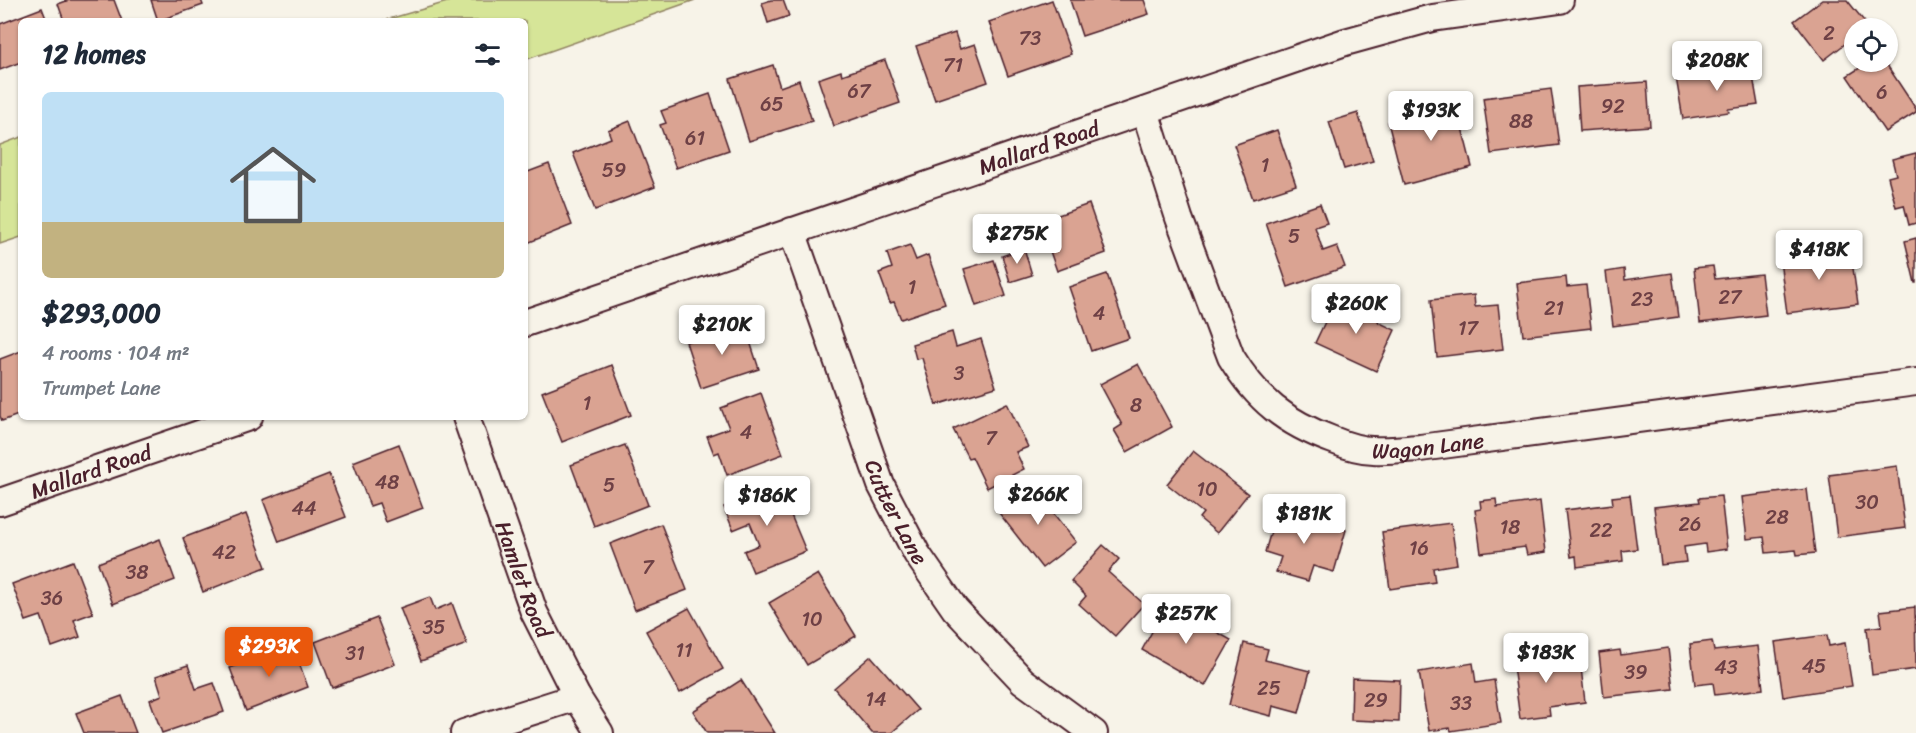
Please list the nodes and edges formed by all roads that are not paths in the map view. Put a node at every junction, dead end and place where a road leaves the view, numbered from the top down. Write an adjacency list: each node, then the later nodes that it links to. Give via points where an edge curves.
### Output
1 (1560, 0): 2 (street, Mallard Road, via 1432,18 1345,42)
2 (1145, 111): 3 (street, Mallard Road); 5 (street, Wagon Lane, via 1179,218 1231,357 1243,377 1274,410 1304,430 1346,446 1372,450 1420,448)
3 (792, 231): 4 (street, Mallard Road); 12 (street, Cutter Lane, via 881,485 917,554 955,609 1023,681)
4 (528, 322)
5 (1916, 382)
6 (240, 420): 8 (street, Mallard Road)
7 (467, 420): 9 (street, Hamlet Road, via 534,612)
8 (0, 502)
9 (577, 697): 10 (street); 11 (street, Hamlet Road)
10 (464, 733)
11 (600, 733)
12 (1094, 733)

